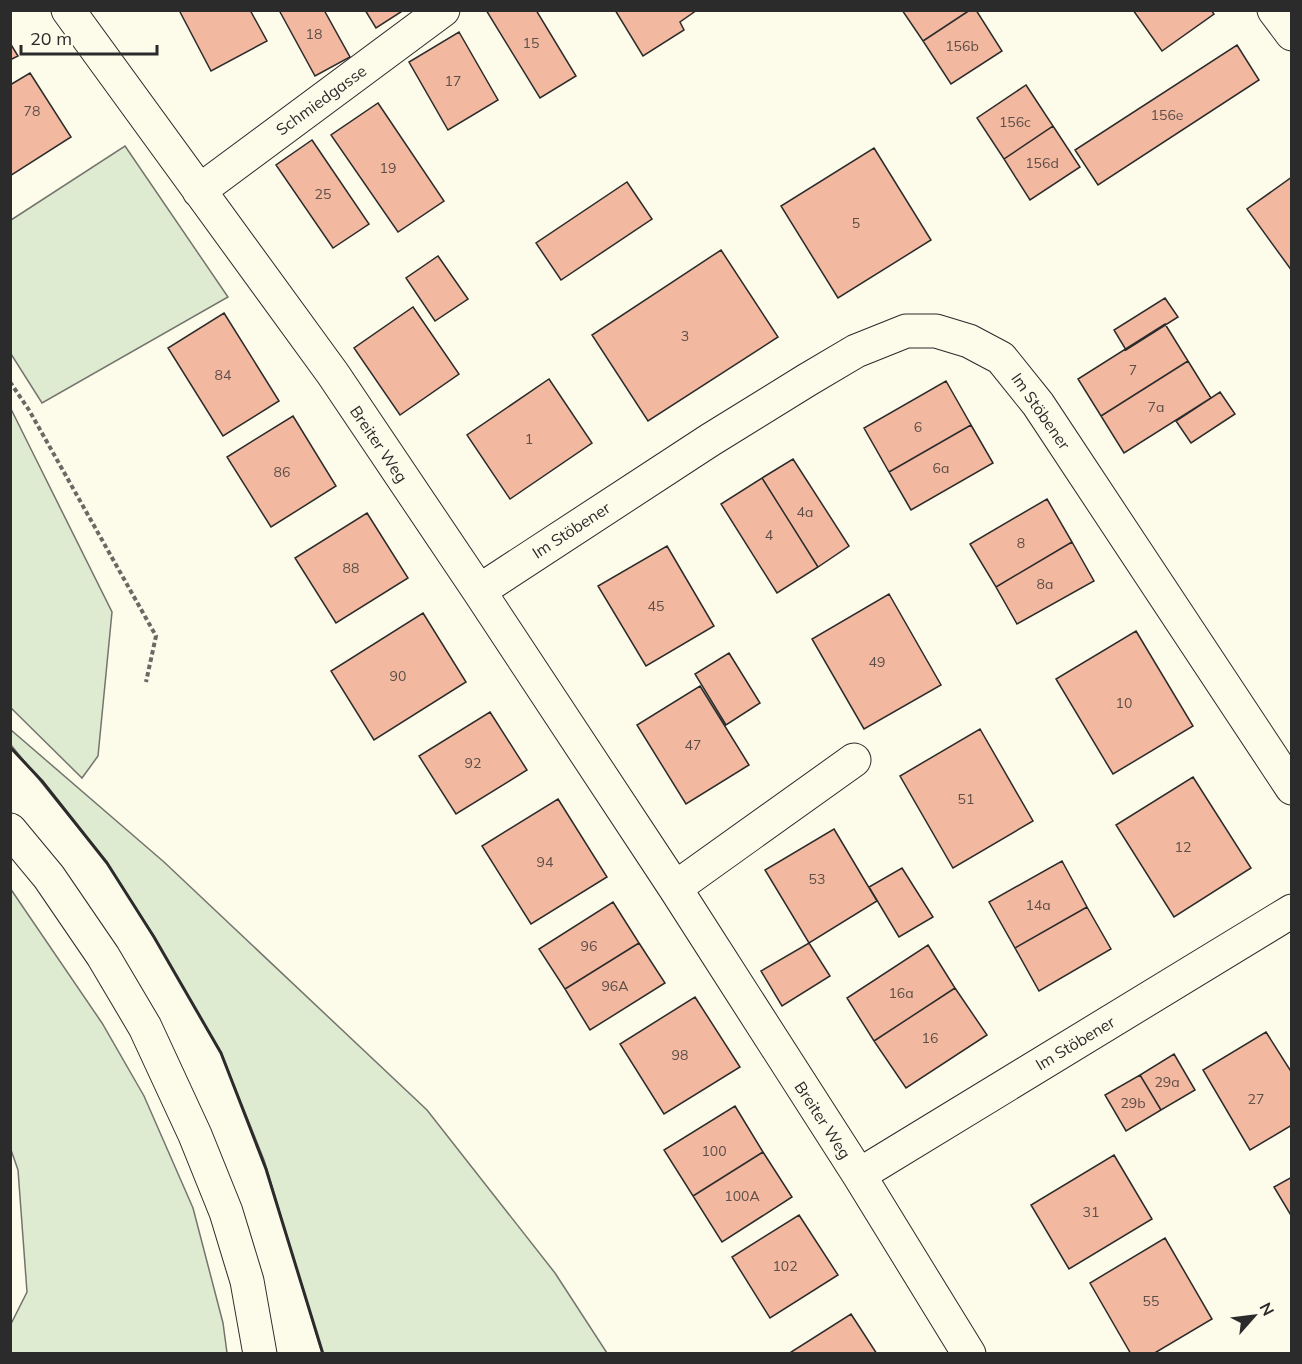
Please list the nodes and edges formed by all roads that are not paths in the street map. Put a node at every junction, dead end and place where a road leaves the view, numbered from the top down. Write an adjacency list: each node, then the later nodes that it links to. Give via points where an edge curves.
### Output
1 (68, 10): 5 (street, Breiter Weg)
2 (443, 10): 5 (street, Schmiedgasse)
3 (1274, 10): 4 (street)
4 (1292, 34)
5 (199, 192): 6 (street, Breiter Weg, via 333,374)
6 (479, 591): 8 (street, Im Stöbener, via 710,440 856,351 906,331 936,331 969,341 1001,358 1020,379); 10 (street, Breiter Weg)
7 (854, 760): 10 (street)
8 (1292, 788)
9 (10, 830): 13 (street, via 61,894 145,1027 195,1134 226,1212)
10 (675, 888): 12 (street, Breiter Weg)
11 (1292, 911): 12 (street, Im Stöbener)
12 (859, 1174): 16 (street, Breiter Weg)
13 (247, 1281): 14 (street); 15 (street)
14 (260, 1353)
15 (283, 1353)
16 (969, 1353)

